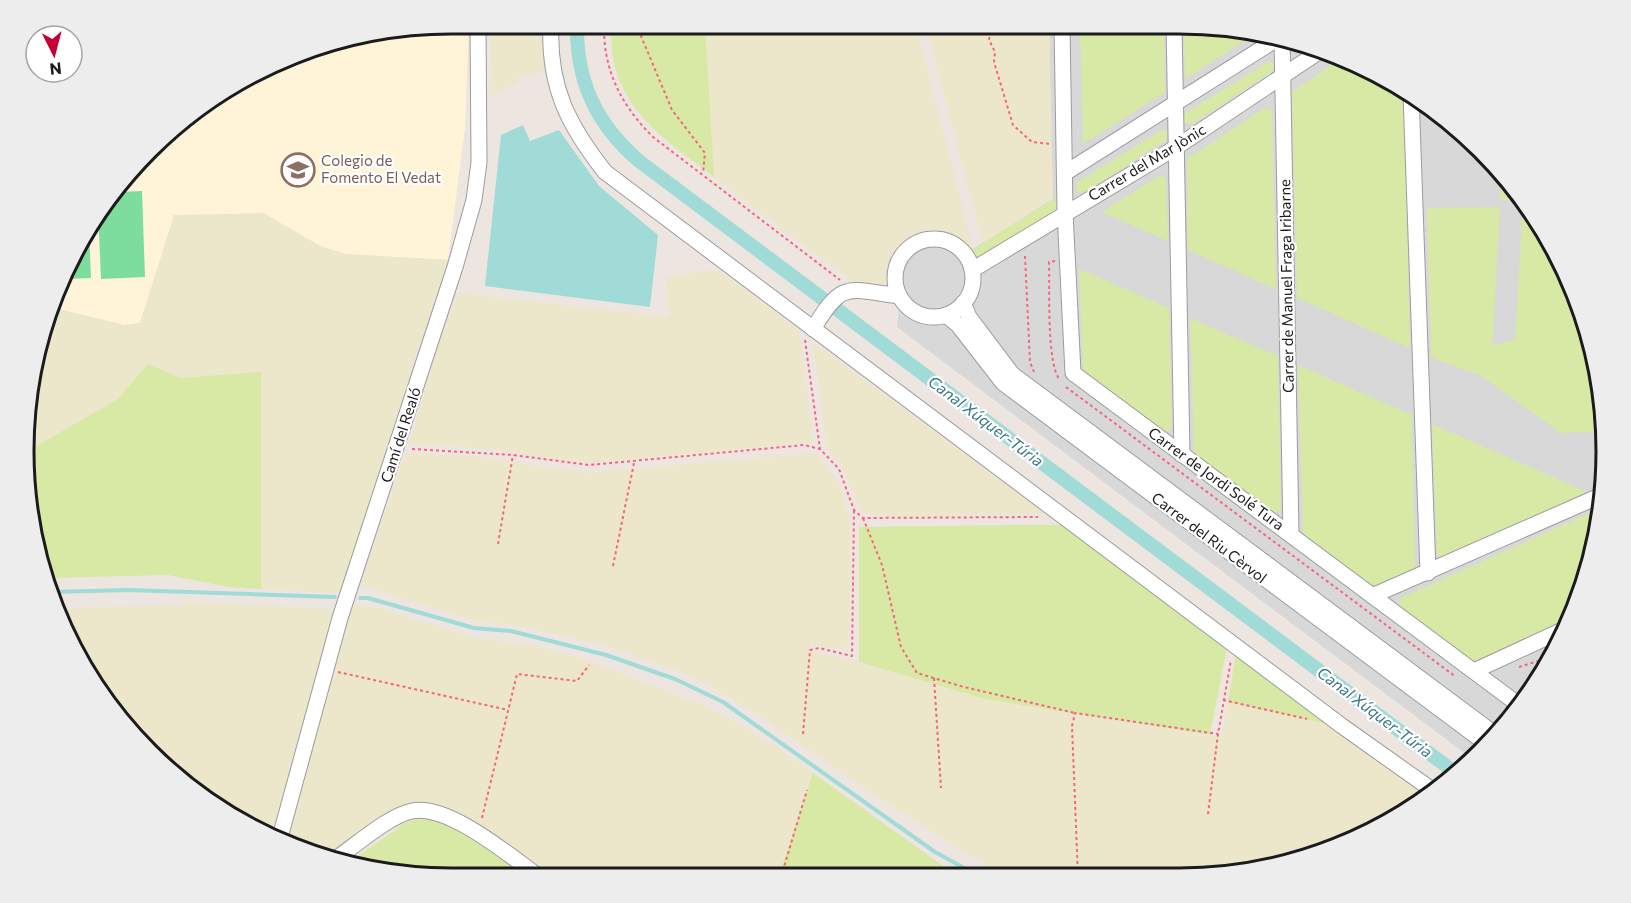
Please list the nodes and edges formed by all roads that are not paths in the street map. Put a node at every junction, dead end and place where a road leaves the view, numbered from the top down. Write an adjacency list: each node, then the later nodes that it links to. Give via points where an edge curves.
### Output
1 (478, 34): 30 (street, Camí del Realó, via 479,162 474,200 340,618)
2 (551, 34): 18 (street, via 551,57 565,112 605,172)
3 (1062, 34): 12 (street, Carrer de Jordi Solé Tura)
4 (1174, 34): 9 (street)
5 (1269, 45): 9 (street)
6 (1282, 48): 8 (street, Carrer de Manuel Fraga Iribarne)
7 (1312, 56): 8 (street, Carrer del Mar Jònic)
8 (1283, 75): 11 (street, Carrer del Mar Jònic); 21 (street, Carrer de Manuel Fraga Iribarne)
9 (1176, 104): 11 (street); 12 (street)
10 (1411, 105): 22 (street)
11 (1175, 148): 13 (street, Carrer del Mar Jònic); 19 (street)
12 (1065, 173): 13 (street, Carrer de Jordi Solé Tura)
13 (1065, 212): 14 (street, Carrer del Mar Jònic); 19 (street, Carrer de Jordi Solé Tura, via 1073,373)
14 (972, 270): 15 (street, via 958,248 934,239 921,242 900,258 895,283); 16 (street, via 969,293)
15 (899, 296): 17 (street, via 905,305 924,316); 18 (street, via 844,292)
16 (963, 303): 17 (street); 27 (street, Carrer del Riu Cèrvol, via 969,317 1012,374)
17 (946, 315): 28 (street, Carrer del Riu Cèrvol, via 1003,383)
18 (815, 325): 29 (street, via 1234,645)
19 (1182, 455): 21 (street, Carrer de Jordi Solé Tura)
20 (1594, 499): 22 (street)
21 (1291, 535): 23 (street, Carrer de Jordi Solé Tura)
22 (1428, 573): 23 (street)
23 (1372, 596): 25 (street, Carrer de Jordi Solé Tura)
24 (1554, 634): 25 (street)
25 (1474, 671): 26 (street, Carrer de Jordi Solé Tura)
26 (1513, 701)
27 (1489, 730)
28 (1480, 740)
29 (1427, 786)
30 (281, 832)
31 (343, 854): 32 (street, via 395,818 429,809)
32 (526, 868)

